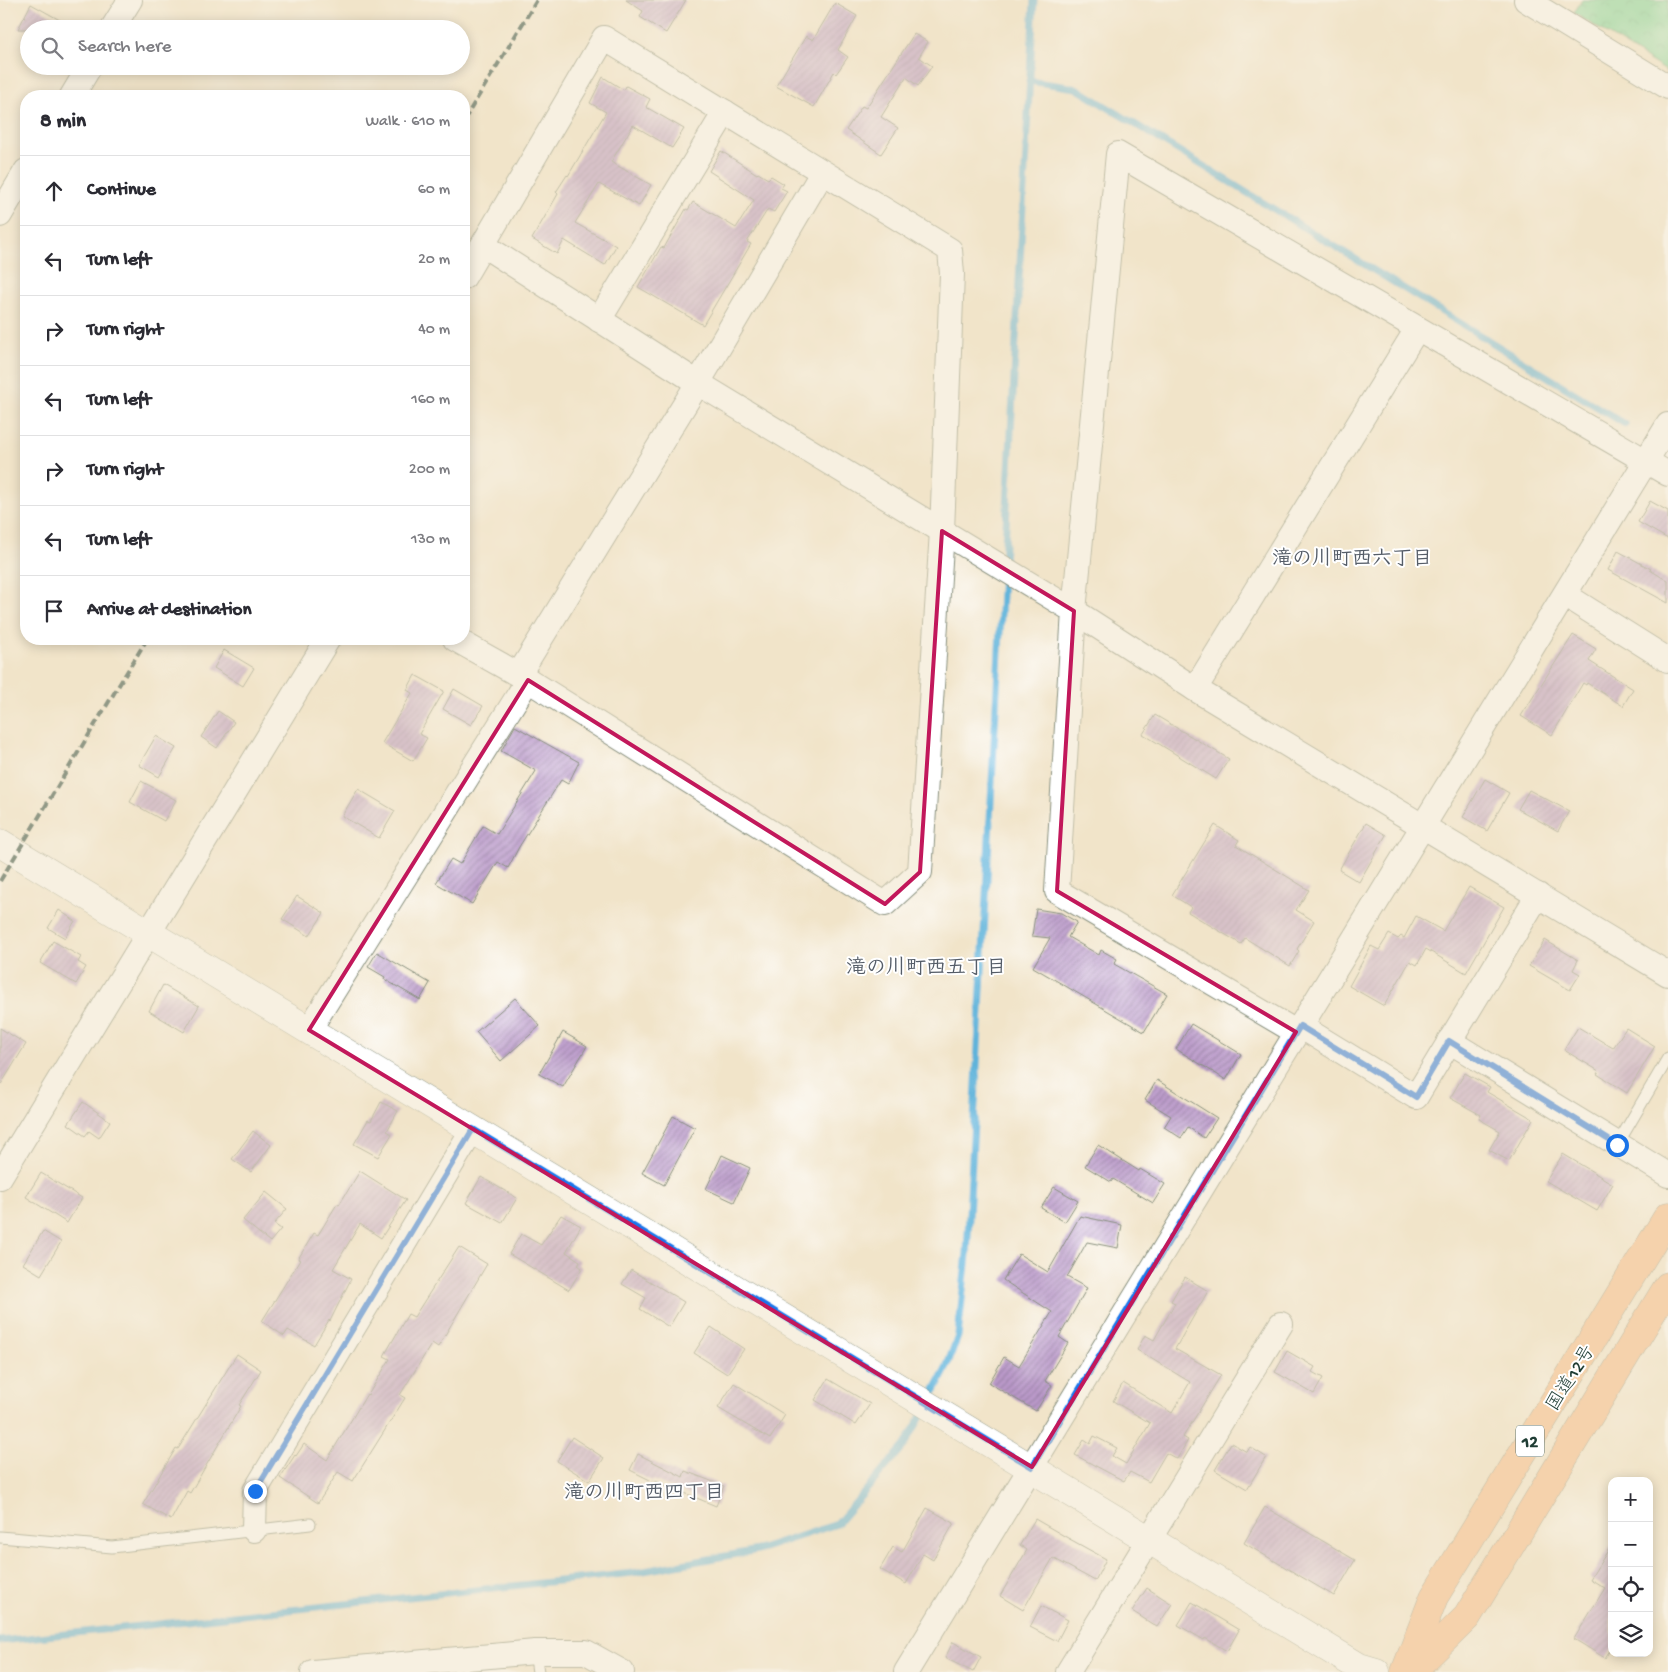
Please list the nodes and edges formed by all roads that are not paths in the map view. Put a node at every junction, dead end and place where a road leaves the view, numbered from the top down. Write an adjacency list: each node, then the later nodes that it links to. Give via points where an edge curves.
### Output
1 (130, 0): 3 (street)
2 (1537, 3): 5 (street)
3 (118, 20)
4 (85, 75): 6 (street)
5 (1668, 86)
6 (76, 90)
7 (725, 112): 8 (street); 11 (street, via 604,38); 13 (street)
8 (822, 173): 15 (street); 19 (street, via 950,250 952,274)
9 (20, 181): 10 (street)
10 (0, 215)
11 (483, 245): 12 (street); 13 (street)
12 (470, 267)
13 (599, 320): 15 (street)
14 (1417, 329): 17 (street); 21 (street, via 1118,154); 26 (street)
15 (698, 383): 19 (street); 25 (street)
16 (1668, 425): 17 (street)
17 (1647, 461): 18 (street); 20 (street)
18 (1668, 474)
19 (942, 531): 21 (street); 25 (street, via 920,872 885,904)
20 (1565, 595): 24 (street); 27 (street)
21 (1074, 611): 26 (street); 32 (street, via 1058,891)
22 (324, 645): 30 (street)
23 (467, 645): 25 (street)
24 (1668, 660)
25 (524, 677): 33 (street)
26 (1195, 690): 27 (street)
27 (1422, 825): 29 (street); 32 (street)
28 (0, 843): 30 (street)
29 (1538, 895): 31 (street); 34 (street)
30 (148, 934): 33 (street); 39 (street)
31 (1668, 974)
32 (1298, 1029): 34 (street, via 1416,1097); 43 (street)
33 (309, 1030): 36 (street)
34 (1449, 1041): 37 (street)
35 (1668, 1058): 37 (lane)
36 (473, 1129): 43 (street); 45 (street, via 255,1491)
37 (1617, 1145): 38 (street)
38 (1668, 1175)
39 (0, 1178)
40 (1668, 1216): 54 (highway, 国道12号 / 12, via 1434,1597)
41 (1668, 1286): 55 (highway, 国道12号 / 12, via 1467,1617)
42 (1281, 1324): 47 (street)
43 (1032, 1467): 47 (street); 51 (street)
44 (310, 1524): 45 (lane)
45 (254, 1530): 46 (lane, via 112,1547)
46 (0, 1537)
47 (1150, 1540): 52 (street); 53 (street, via 1359,1667)
48 (536, 1662): 49 (street); 50 (street, via 586,1652)
49 (321, 1672)
50 (622, 1672)
51 (906, 1672)
52 (1068, 1672)
53 (1376, 1672)
54 (1405, 1672)
55 (1410, 1672)

